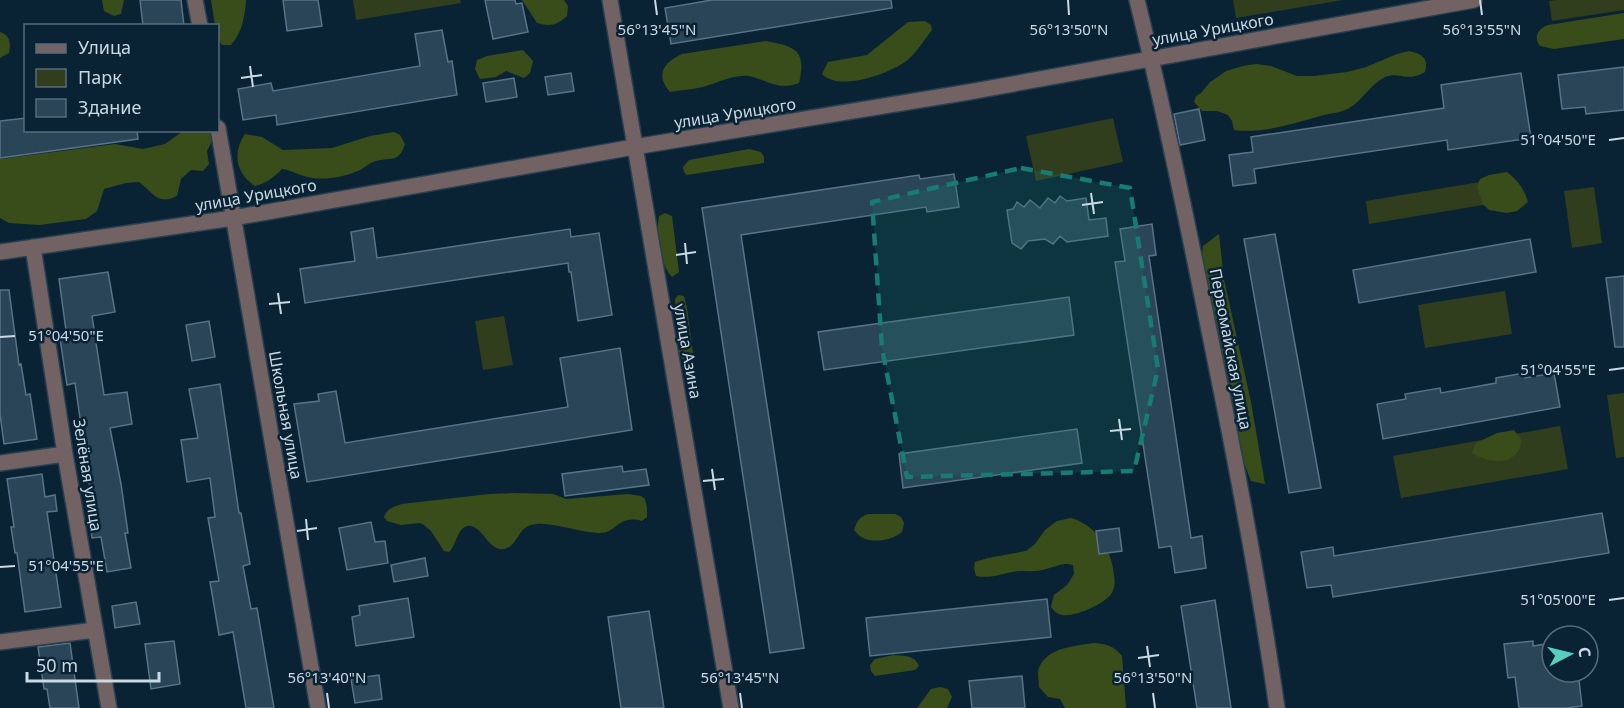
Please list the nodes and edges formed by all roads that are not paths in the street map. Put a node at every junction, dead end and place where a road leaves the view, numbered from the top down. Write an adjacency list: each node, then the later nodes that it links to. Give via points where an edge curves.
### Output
1 (195, 0): 5 (street)
2 (609, 0): 8 (street, улица Азина)
3 (1137, 0): 6 (street, Первомайская улица)
4 (1474, 0): 6 (street, улица Урицкого)
5 (200, 24)
6 (1151, 58): 8 (street, улица Урицкого); 19 (street, Первомайская улица, via 1252,546)
7 (219, 132): 9 (street, Школьная улица)
8 (634, 147): 9 (street, улица Урицкого); 18 (street, улица Азина)
9 (233, 218): 10 (street, улица Урицкого); 17 (street, Школьная улица)
10 (33, 247): 11 (street, улица Урицкого); 12 (street, Зелёная улица)
11 (0, 252)
12 (65, 454): 13 (street); 14 (street, Зелёная улица)
13 (0, 463)
14 (95, 630): 15 (street); 16 (street, Зелёная улица)
15 (0, 642)
16 (109, 708)
17 (318, 708)
18 (731, 708)
19 (1277, 708)

